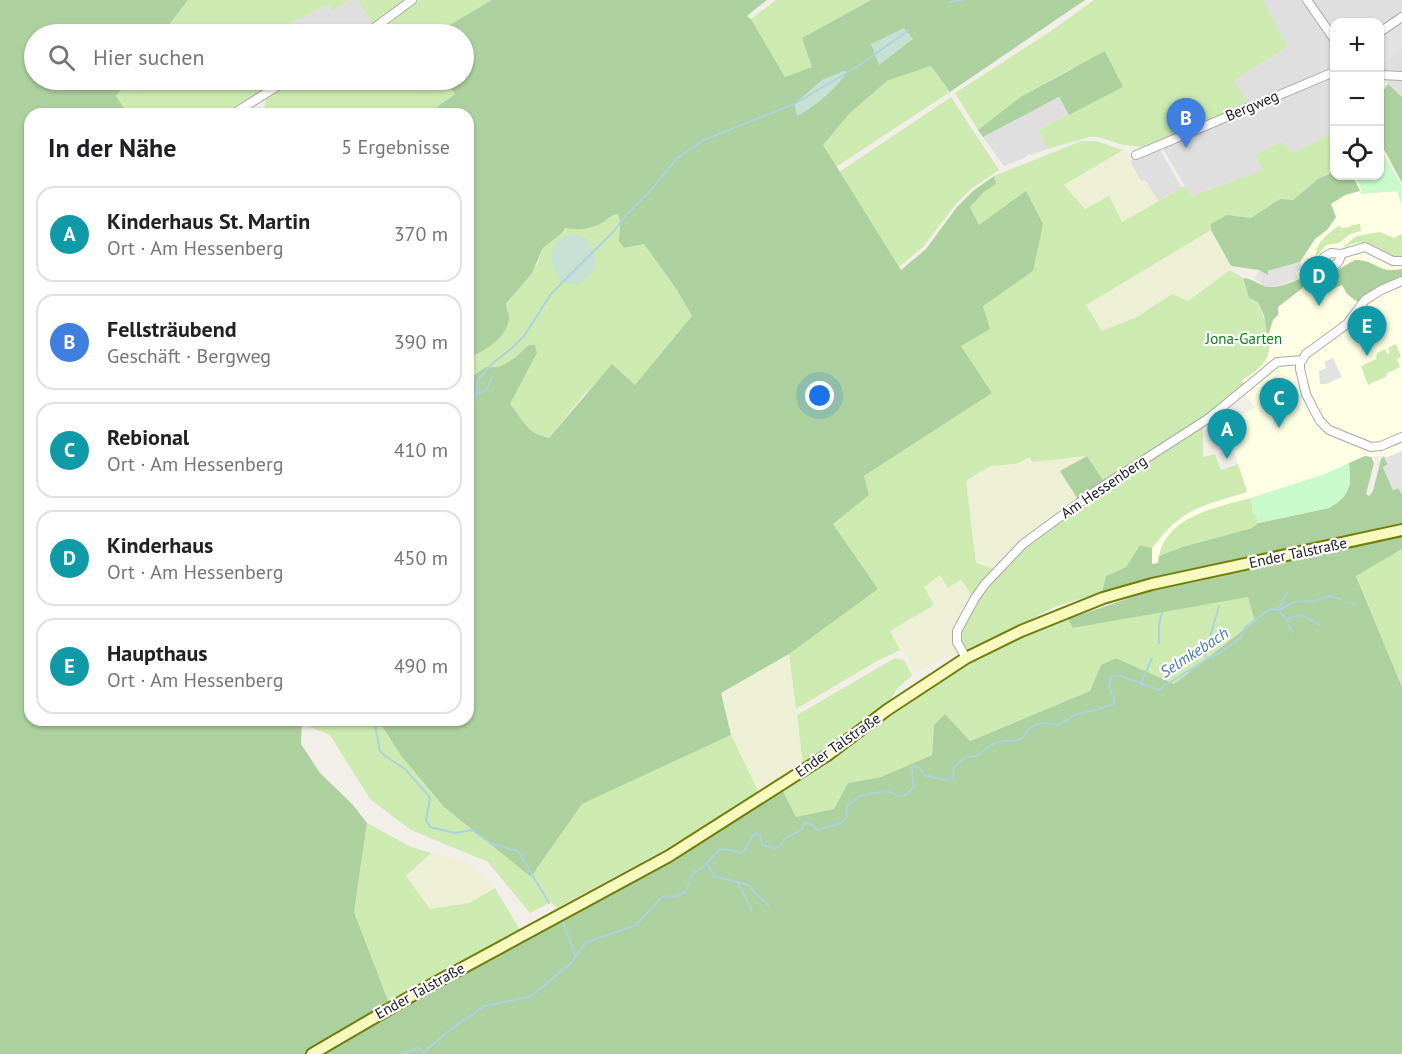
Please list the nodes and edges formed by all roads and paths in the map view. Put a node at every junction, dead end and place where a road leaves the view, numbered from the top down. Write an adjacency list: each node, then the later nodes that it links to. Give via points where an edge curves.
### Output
1 (412, 0): 4 (street)
2 (1307, 0): 6 (street)
3 (1402, 17): 5 (street)
4 (380, 24)
5 (1384, 29)
6 (1330, 32)
7 (1330, 74): 12 (street, Bergweg)
8 (1384, 75): 9 (street)
9 (1402, 76)
10 (270, 90): 11 (street)
11 (242, 108)
12 (1136, 155)
13 (1341, 254): 14 (street, via 1365,247 1393,261)
14 (1402, 261)
15 (1402, 281): 16 (street, via 1365,300 1347,324)
16 (1302, 360): 17 (street, via 1301,377 1307,396 1329,430 1371,447); 19 (street, Am Hessenberg, via 1277,362 1209,418 1094,492 1023,544 985,584 957,631 957,642)
17 (1402, 437)
18 (1402, 530): 19 (main road, Ender Talstraße, via 1103,598)
19 (966, 658): 20 (main road, Ender Talstraße, via 829,754 669,856)
20 (312, 1054)

